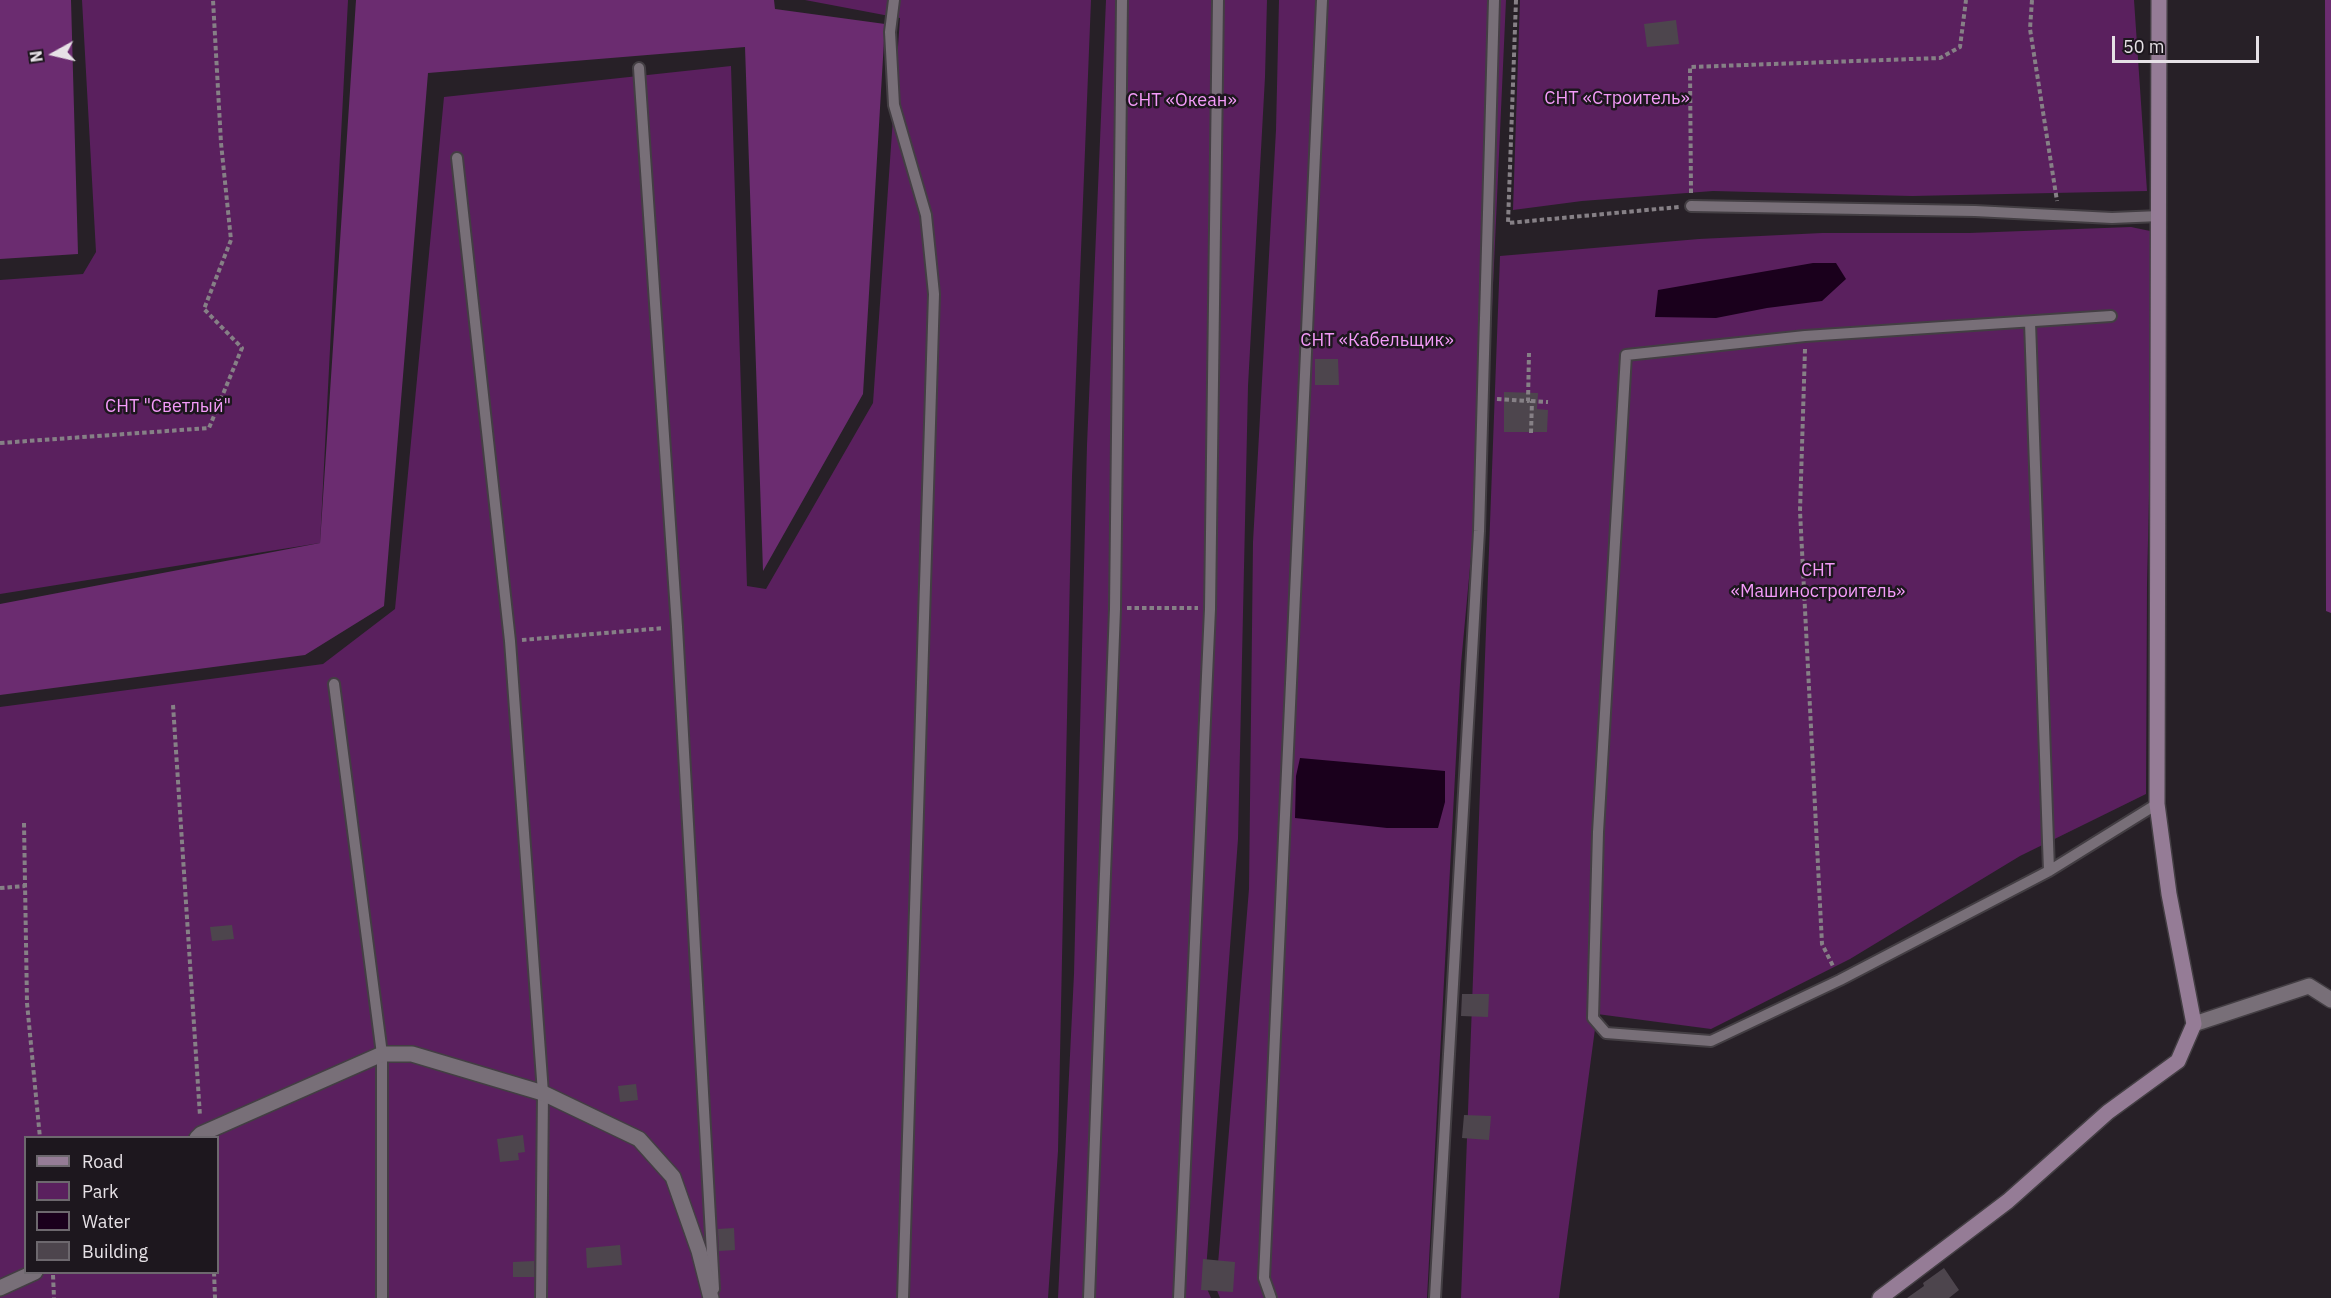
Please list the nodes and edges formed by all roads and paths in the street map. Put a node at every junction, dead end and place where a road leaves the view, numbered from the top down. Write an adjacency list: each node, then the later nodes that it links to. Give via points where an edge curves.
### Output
1 (213, 0): 24 (path, via 231,240 204,309 242,348 209,428)
2 (894, 0): 52 (lane, via 890,32 894,105 926,215 934,294)
3 (1122, 0): 25 (lane)
4 (1218, 0): 26 (lane)
5 (1322, 0): 55 (lane, via 1264,1278)
6 (1494, 0): 56 (lane, via 1479,531)
7 (1516, 0): 13 (path, via 1508,223)
8 (1966, 0): 13 (path, via 1960,47 1940,58 1690,67)
9 (2032, 0): 14 (path, via 2030,29)
10 (2159, 0): 15 (street)
11 (639, 68): 27 (lane)
12 (457, 158): 28 (lane)
13 (1691, 206): 14 (lane)
14 (2059, 213): 15 (lane, via 2112,218)
15 (2160, 216): 31 (street)
16 (2110, 316): 17 (lane)
17 (2030, 322): 18 (lane); 33 (lane)
18 (1805, 336): 36 (path, via 1800,511 1822,944); 36 (lane, via 1626,355 1598,832 1593,1018 1606,1033 1711,1041)
19 (1529, 353): 21 (path)
20 (1493, 399): 21 (path)
21 (1530, 401): 22 (path); 23 (path)
22 (1548, 402)
23 (1531, 433)
24 (0, 443)
25 (1115, 609): 26 (path); 53 (lane)
26 (1210, 609): 54 (lane)
27 (677, 627): 28 (path); 51 (lane)
28 (510, 641): 40 (lane)
29 (334, 684): 39 (lane)
30 (173, 705): 42 (path)
31 (2157, 804): 33 (lane); 38 (street)
32 (24, 823): 34 (path)
33 (2049, 871): 36 (lane)
34 (25, 886): 35 (path); 41 (path, via 27,1003)
35 (0, 888)
36 (1840, 980)
37 (2331, 1000): 38 (street, via 2309,986)
38 (2193, 1024): 57 (street, via 2178,1061 2108,1112 2008,1201)
39 (382, 1054): 40 (street, via 412,1054); 42 (street); 49 (lane)
40 (543, 1093): 50 (lane); 51 (street, via 639,1139 673,1177)
41 (40, 1136)
42 (199, 1136)
43 (31, 1274): 46 (street)
44 (53, 1274): 47 (path)
45 (214, 1274): 48 (path)
46 (0, 1288)
47 (54, 1298)
48 (215, 1298)
49 (382, 1298)
50 (541, 1298)
51 (713, 1298)
52 (903, 1298)
53 (1089, 1298)
54 (1179, 1298)
55 (1271, 1298)
56 (1435, 1298)
57 (1880, 1298)

